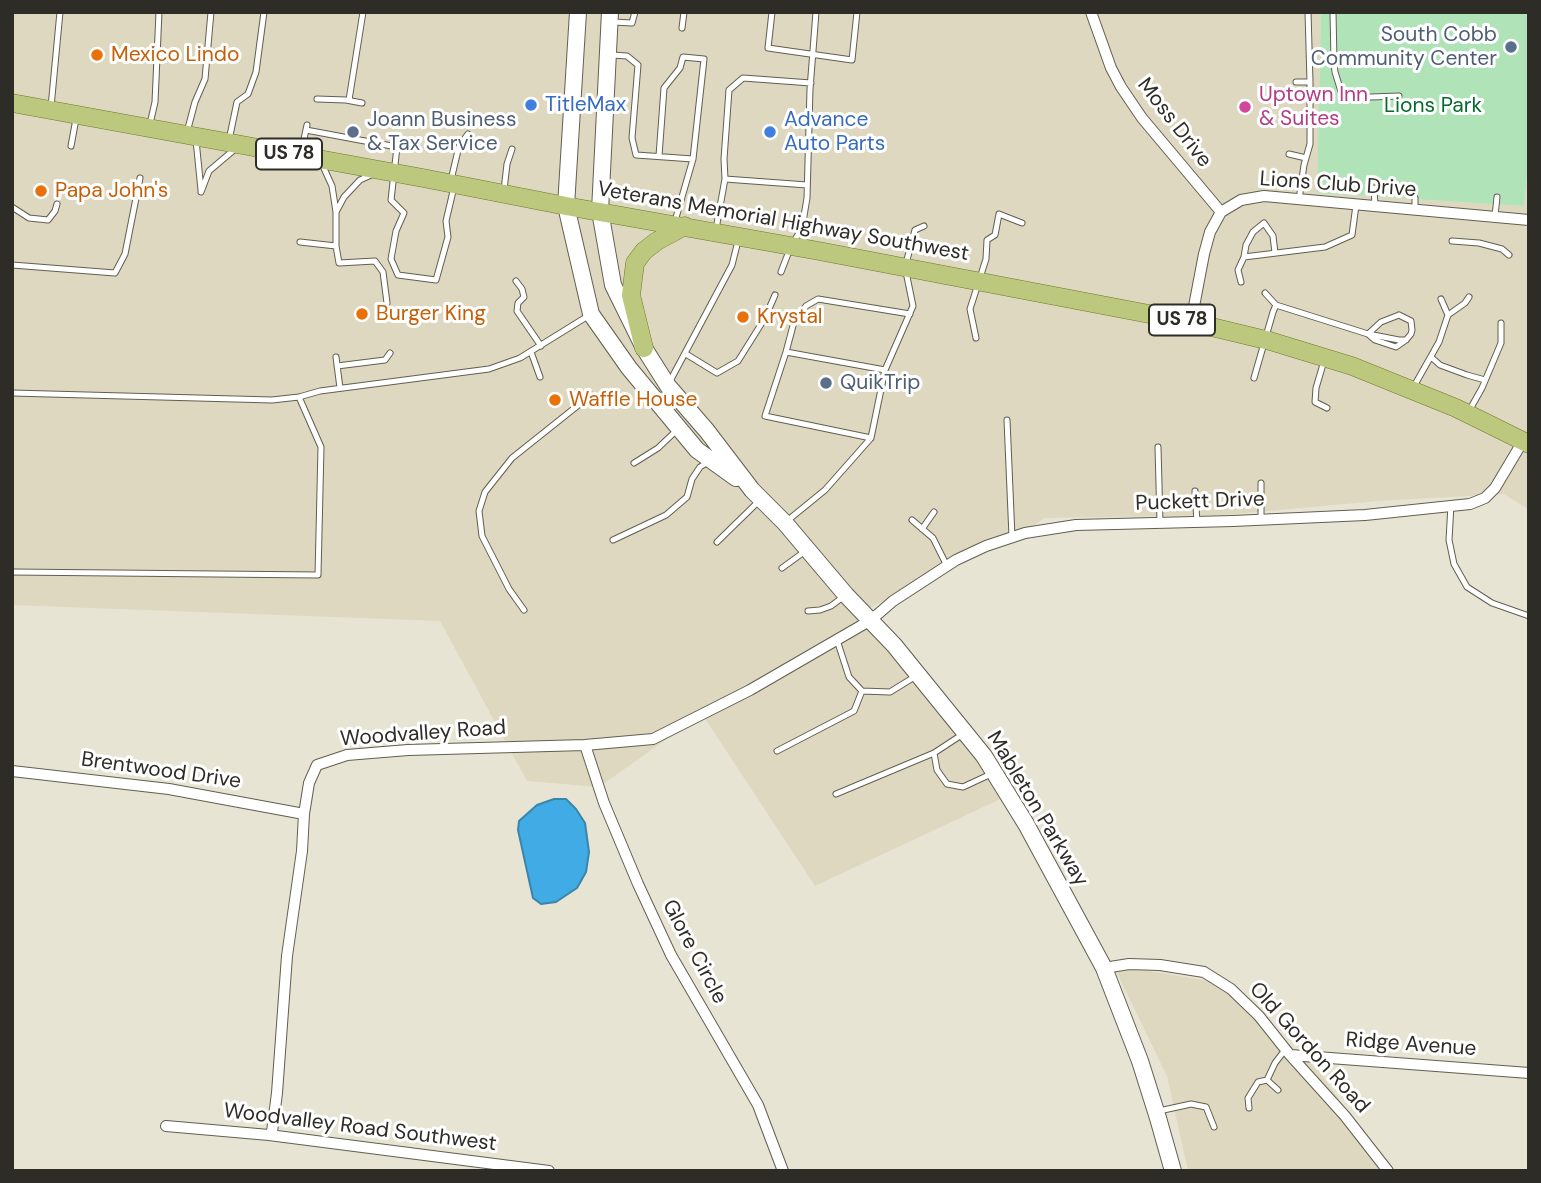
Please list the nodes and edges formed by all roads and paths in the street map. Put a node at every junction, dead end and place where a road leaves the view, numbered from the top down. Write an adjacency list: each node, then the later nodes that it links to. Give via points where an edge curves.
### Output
1 (60, 12): 27 (lane)
2 (159, 12): 29 (lane, via 155,102)
3 (211, 12): 31 (lane, via 205,79 195,102)
4 (264, 12): 32 (lane, via 256,72 248,94 237,102)
5 (363, 12): 24 (lane)
6 (578, 12): 53 (main road, Mableton Parkway)
7 (635, 12): 15 (lane, via 632,23)
8 (684, 12): 16 (lane)
9 (772, 12): 18 (lane, via 768,48)
10 (816, 12): 18 (lane)
11 (857, 12): 18 (lane, via 852,60)
12 (1091, 12): 59 (street, Moss Drive, via 1121,87)
13 (1308, 12): 20 (lane)
14 (1333, 12): 22 (lane, via 1335,72 1343,98)
15 (610, 17): 17 (main road, Mableton Parkway)
16 (682, 28)
17 (608, 55): 37 (lane, via 627,56 638,65 632,138 636,155); 57 (main road, Mableton Parkway)
18 (813, 55): 21 (lane)
19 (1296, 82): 20 (lane)
20 (1310, 82): 38 (lane)
21 (811, 83): 43 (lane, via 743,78 729,90); 45 (lane)
22 (1399, 96)
23 (317, 99): 24 (lane)
24 (349, 100): 26 (lane)
25 (12, 103): 27 (main road, Veterans Memorial Highway Southwest / US 78)
26 (362, 103)
27 (51, 110): 28 (main road, Veterans Memorial Highway Southwest / US 78)
28 (77, 115): 29 (main road, Veterans Memorial Highway Southwest / US 78); 33 (lane)
29 (149, 129): 31 (main road, Veterans Memorial Highway Southwest / US 78)
30 (468, 134): 44 (lane, via 459,146)
31 (191, 136): 32 (main road, Veterans Memorial Highway Southwest / US 78); 32 (lane, via 201,192 209,172)
32 (234, 144): 36 (main road, Veterans Memorial Highway Southwest / US 78)
33 (71, 146)
34 (512, 149): 47 (lane)
35 (1289, 153): 38 (lane)
36 (300, 156): 40 (main road, Veterans Memorial Highway Southwest / US 78); 41 (lane, via 307,128 397,147)
37 (659, 156): 39 (lane); 39 (lane, via 664,88 683,57 704,59)
38 (1306, 158): 50 (lane)
39 (693, 159): 63 (lane)
40 (319, 160): 41 (main road, Veterans Memorial Highway Southwest / US 78); 58 (lane, via 332,186)
41 (387, 172): 44 (main road, Veterans Memorial Highway Southwest / US 78); 44 (lane, via 391,200 404,213 391,260 398,275 436,280 448,237); 58 (lane, via 360,180)
42 (140, 177): 74 (lane, via 125,254 115,273)
43 (725, 178): 45 (lane); 65 (lane)
44 (452, 184): 47 (main road, Veterans Memorial Highway Southwest / US 78)
45 (807, 185): 70 (lane, via 802,228)
46 (1374, 188): 54 (lane)
47 (504, 193): 53 (main road, Veterans Memorial Highway Southwest / US 78)
48 (1497, 197): 60 (lane)
49 (1415, 198): 56 (lane)
50 (1299, 200): 52 (street, Lions Club Drive, via 1340,199); 59 (street, Lions Club Drive, via 1253,197)
51 (57, 204): 55 (lane, via 48,220 29,218)
52 (1356, 205): 54 (street, Lions Club Drive); 71 (lane, via 1352,234 1325,247)
53 (566, 206): 57 (main road, Veterans Memorial Highway Southwest / US 78); 86 (main road, Mableton Parkway)
54 (1375, 206): 56 (street, Lions Club Drive)
55 (12, 207)
56 (1415, 210): 60 (street, Lions Club Drive)
57 (600, 211): 63 (main road, Veterans Memorial Highway Southwest / US 78); 95 (main road, Mableton Parkway, via 613,285)
58 (336, 212): 69 (lane)
59 (1221, 212): 89 (street, via 1210,232)
60 (1495, 216): 61 (street, Lions Club Drive)
61 (1529, 220)
62 (1022, 223): 78 (lane, via 999,214 995,235 987,240)
63 (680, 225): 65 (main road, Veterans Memorial Highway Southwest / US 78); 95 (main road, via 635,262 631,295)
64 (924, 226): 75 (lane, via 915,230)
65 (716, 232): 66 (main road, Veterans Memorial Highway Southwest / US 78)
66 (739, 236): 70 (main road, Veterans Memorial Highway Southwest / US 78); 99 (lane, via 732,265)
67 (1452, 241): 72 (lane, via 1479,243)
68 (300, 242): 69 (lane)
69 (336, 246): 84 (lane, via 339,263 375,261 383,272)
70 (791, 246): 75 (main road, Veterans Memorial Highway Southwest / US 78); 76 (lane)
71 (1275, 253): 73 (lane); 73 (lane, via 1273,236 1264,223 1252,232)
72 (1509, 255)
73 (1244, 257): 79 (lane, via 1238,270)
74 (12, 265)
75 (905, 267): 78 (main road, Veterans Memorial Highway Southwest / US 78); 87 (lane, via 913,306)
76 (781, 272)
77 (516, 281): 94 (lane, via 524,297 517,311)
78 (980, 281): 89 (main road, Veterans Memorial Highway Southwest / US 78); 92 (lane, via 970,309)
79 (1241, 282)
80 (1265, 293): 85 (lane)
81 (775, 295): 99 (lane, via 738,361 717,373)
82 (1469, 298): 88 (lane)
83 (1441, 299): 88 (lane)
84 (387, 303)
85 (1276, 305): 91 (lane); 93 (lane)
86 (591, 314): 94 (lane); 117 (main road, Mableton Parkway)
87 (910, 314): 97 (lane, via 818,299 794,322); 104 (lane)
88 (1448, 315): 101 (lane)
89 (1191, 322): 93 (main road, Veterans Memorial Highway Southwest / US 78)
90 (1501, 323): 107 (lane, via 1501,343)
91 (1368, 334): 91 (lane, via 1399,315 1412,321 1411,334 1396,347)
92 (976, 338)
93 (1265, 340): 102 (main road, Veterans Memorial Highway Southwest / US 78); 106 (lane)
94 (541, 346): 96 (lane)
95 (644, 348): 108 (main road, Mableton Parkway)
96 (531, 352): 105 (lane); 109 (lane, via 489,369)
97 (786, 352): 104 (lane); 118 (lane, via 765,416)
98 (390, 353): 103 (lane, via 385,360)
99 (686, 354): 108 (lane)
100 (336, 357): 103 (lane)
101 (1431, 357): 107 (lane, via 1440,365); 110 (lane)
102 (1325, 358): 110 (main road, Veterans Memorial Highway Southwest / US 78); 114 (lane, via 1315,402)
103 (337, 366): 109 (lane)
104 (885, 370): 118 (lane)
105 (540, 377)
106 (1254, 378)
107 (1485, 380): 115 (lane)
108 (668, 386): 125 (main road, Mableton Parkway)
109 (340, 388): 113 (lane)
110 (1412, 390): 115 (main road, Veterans Memorial Highway Southwest / US 78)
111 (12, 393): 113 (lane)
112 (591, 395): 142 (lane, via 512,458 485,492 479,511 482,536)
113 (299, 397): 140 (lane, via 321,447 318,575)
114 (1327, 408)
115 (1467, 414): 119 (main road, Veterans Memorial Highway Southwest / US 78)
116 (1007, 420): 134 (lane)
117 (678, 428): 121 (main road, Mableton Parkway); 122 (lane)
118 (871, 438): 131 (lane, via 825,490)
119 (1526, 442): 126 (street, Puckett Drive, via 1485,498)
120 (1158, 447): 132 (lane)
121 (711, 460): 125 (main road, Mableton Parkway); 135 (lane, via 700,467 687,498 666,515)
122 (634, 463)
123 (1261, 483): 129 (lane)
124 (1195, 491): 130 (lane)
125 (756, 495): 131 (main road, Mableton Parkway); 136 (lane)
126 (1451, 505): 129 (street, Puckett Drive); 144 (lane, via 1454,564 1467,587 1492,603)
127 (934, 512): 133 (lane)
128 (912, 520): 133 (lane)
129 (1261, 520): 130 (street, Puckett Drive)
130 (1197, 522): 132 (street, Puckett Drive)
131 (785, 523): 137 (main road, Mableton Parkway)
132 (1160, 523): 134 (street, Puckett Drive, via 1076,525)
133 (922, 529): 138 (lane, via 933,538)
134 (1012, 537): 138 (street, Puckett Drive)
135 (613, 540)
136 (718, 542)
137 (806, 550): 139 (lane); 141 (main road, Mableton Parkway)
138 (947, 566): 145 (street, Puckett Drive)
139 (782, 568)
140 (12, 572)
141 (846, 595): 143 (lane, via 831,606); 145 (main road, Mableton Parkway)
142 (524, 610)
143 (808, 611)
144 (1529, 616)
145 (871, 620): 146 (street, Puckett Drive); 147 (main road, Mableton Parkway)
146 (837, 640): 148 (lane, via 849,677); 150 (street, Puckett Drive, via 653,739)
147 (919, 675): 148 (lane, via 890,692); 149 (main road, Mableton Parkway)
148 (862, 691): 151 (lane, via 854,711)
149 (965, 732): 152 (lane); 154 (main road, Mableton Parkway)
150 (584, 745): 156 (street, Woodvalley Road, via 347,755 317,765); 168 (street, Glore Circle, via 671,955 758,1105)
151 (777, 751)
152 (934, 753): 154 (lane, via 937,770 947,784 963,787); 155 (lane)
153 (12, 771): 156 (street, Brentwood Drive, via 169,789)
154 (995, 773): 157 (main road, Mableton Parkway)
155 (836, 794)
156 (304, 814): 166 (street)
157 (1104, 968): 158 (street, Old Gordon Road, via 1160,965 1204,972 1231,989); 163 (main road, Mableton Parkway)
158 (1288, 1052): 159 (street, Ridge Avenue); 160 (lane, via 1275,1063); 170 (street, Old Gordon Road)
159 (1529, 1073)
160 (1267, 1080): 161 (lane); 162 (lane, via 1258,1082 1248,1098)
161 (1278, 1090)
162 (1249, 1108)
163 (1156, 1112): 165 (lane, via 1191,1104 1206,1107); 169 (main road, Mableton Parkway)
164 (166, 1126): 166 (street, Woodvalley Road Southwest)
165 (1214, 1127)
166 (269, 1135): 167 (street, Woodvalley Road Southwest)
167 (549, 1171)
168 (783, 1171)
169 (1173, 1171)
170 (1388, 1171)

